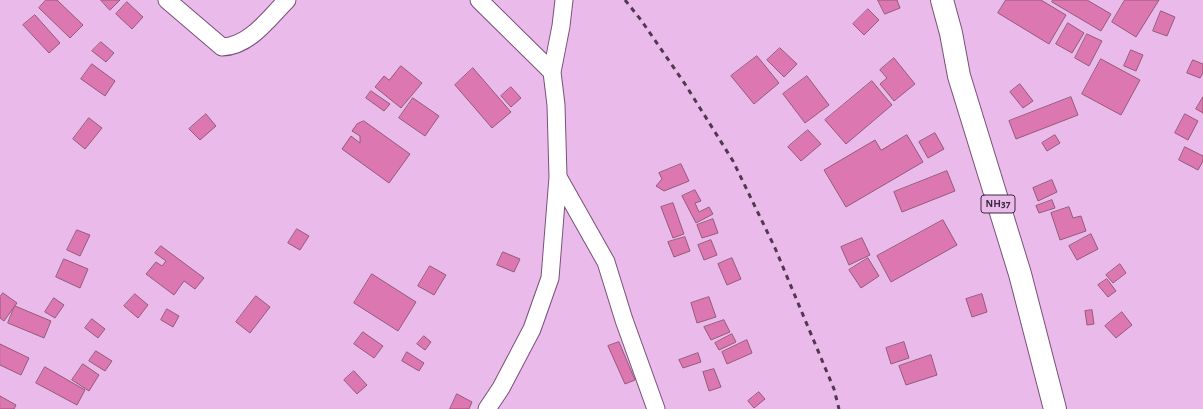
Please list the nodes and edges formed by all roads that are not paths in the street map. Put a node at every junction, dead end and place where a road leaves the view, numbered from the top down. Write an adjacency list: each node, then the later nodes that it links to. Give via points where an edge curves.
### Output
1 (167, 0): 2 (street, via 222,46 233,46 246,40)
2 (287, 0)
3 (479, 0): 6 (street)
4 (564, 0): 6 (street)
5 (942, 0): 10 (highway, NH37, via 959,76 1020,274)
6 (552, 72): 7 (street, via 556,105)
7 (558, 176): 8 (street, via 550,278 532,328); 9 (street, via 606,262)
8 (487, 409)
9 (656, 409)
10 (1055, 409)

